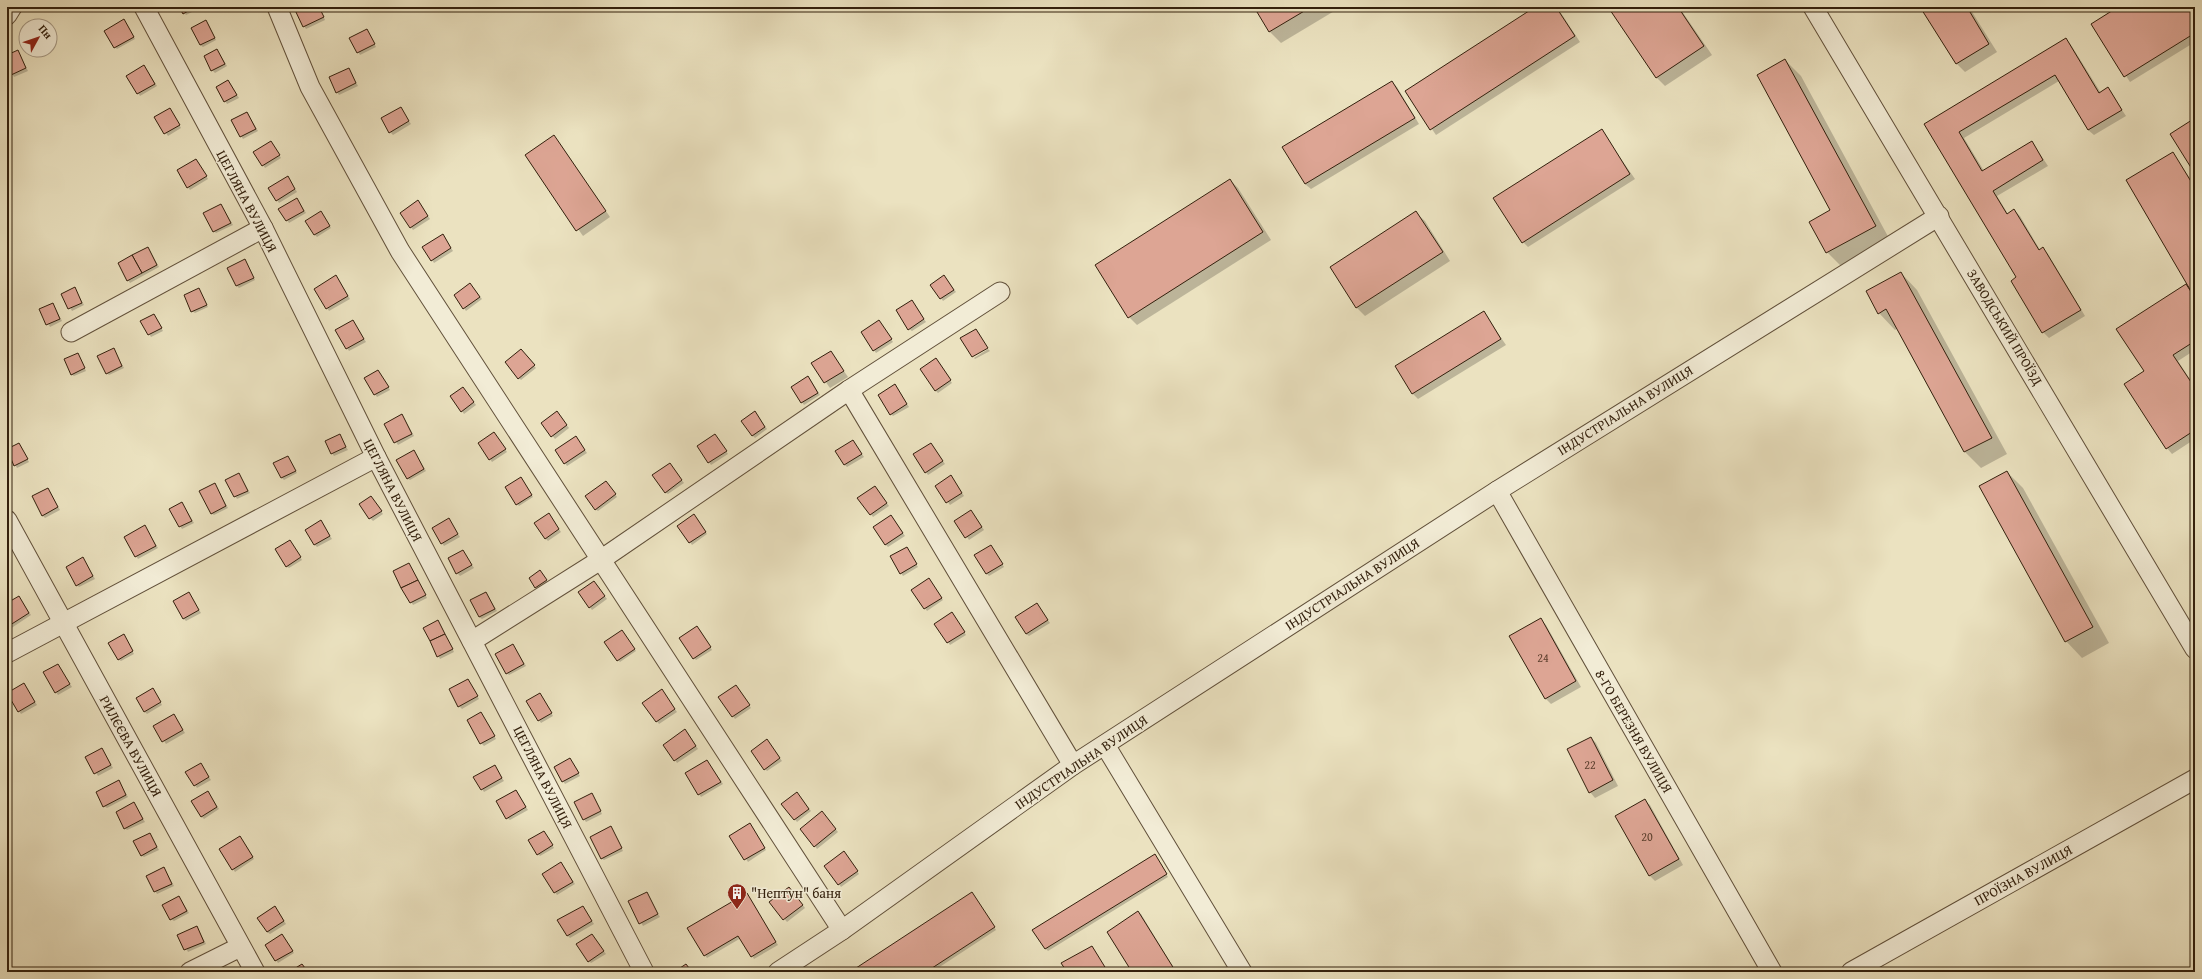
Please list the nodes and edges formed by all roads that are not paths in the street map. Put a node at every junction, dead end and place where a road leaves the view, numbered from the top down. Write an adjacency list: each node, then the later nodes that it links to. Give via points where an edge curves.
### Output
1 (12, 7): 5 (street)
2 (144, 7): 7 (street, ЦЕГЛЯНА ВУЛИЦЯ)
3 (277, 7): 14 (street, via 310,87 400,251)
4 (1813, 7): 6 (street, ЗАВОДСЬКИЙ ПРОЇЗД)
5 (7, 15)
6 (1939, 216): 12 (street, ІНДУСТРІАЛЬНА ВУЛИЦЯ); 17 (street, ЗАВОДСЬКИЙ ПРОЇЗД)
7 (263, 228): 9 (street); 11 (street, ЦЕГЛЯНА ВУЛИЦЯ)
8 (1000, 292): 10 (street)
9 (71, 332)
10 (849, 390): 14 (street); 20 (street)
11 (376, 457): 15 (street); 16 (street, ЦЕГЛЯНА ВУЛИЦЯ)
12 (1497, 491): 19 (street, ІНДУСТРІАЛЬНА ВУЛИЦЯ); 29 (street, 8-ГО БЕРЕЗНЯ ВУЛИЦЯ)
13 (7, 520): 15 (street, РИЛЄЄВА ВУЛИЦЯ)
14 (602, 559): 16 (street); 22 (street)
15 (63, 622): 18 (street); 23 (street, РИЛЄЄВА ВУЛИЦЯ)
16 (472, 641): 26 (street, ЦЕГЛЯНА ВУЛИЦЯ)
17 (2195, 648)
18 (7, 653)
19 (1105, 745): 20 (street, ІНДУСТРІАЛЬНА ВУЛИЦЯ); 28 (street)
20 (1073, 765): 22 (street, ІНДУСТРІАЛЬНА ВУЛИЦЯ)
21 (2195, 779): 30 (street, ПРОЇЗНА ВУЛИЦЯ)
22 (842, 930): 27 (street, ІНДУСТРІАЛЬНА ВУЛИЦЯ)
23 (240, 947): 24 (street); 25 (street, РИЛЄЄВА ВУЛИЦЯ)
24 (190, 972)
25 (255, 972)
26 (644, 972)
27 (778, 972)
28 (1242, 972)
29 (1772, 972)
30 (1851, 972)

